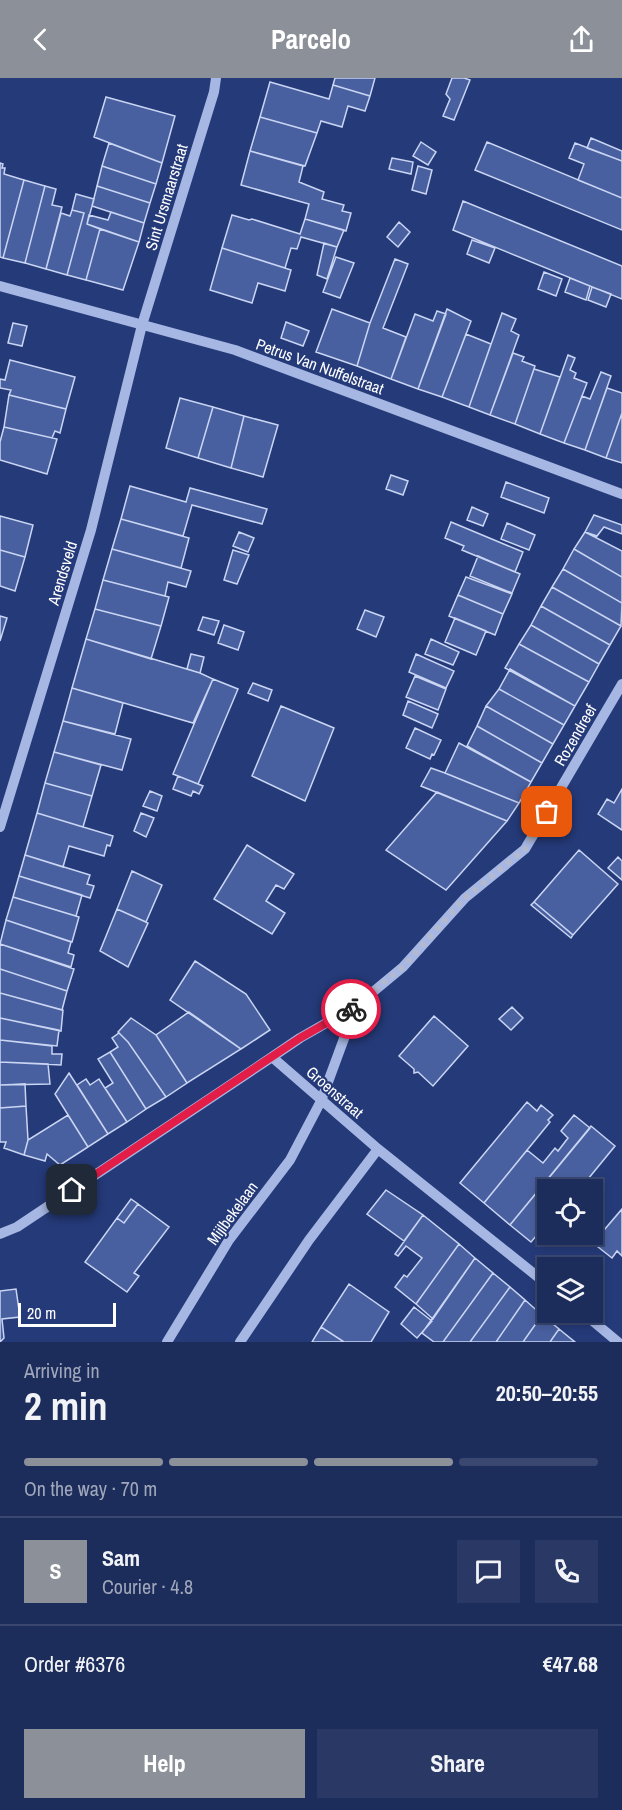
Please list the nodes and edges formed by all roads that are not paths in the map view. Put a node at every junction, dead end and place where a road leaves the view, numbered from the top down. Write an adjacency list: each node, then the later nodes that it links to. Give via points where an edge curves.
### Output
1 (216, 78): 3 (street, Sint Ursmaarstraat)
2 (0, 286): 3 (street, Petrus Van Nuffelstraat)
3 (142, 325): 4 (street, Petrus Van Nuffelstraat, via 235,350); 6 (street, Arendsveld, via 91,530)
4 (622, 494)
5 (622, 684): 7 (street, Rozendreef, via 525,849 465,898 403,967)
6 (0, 827)
7 (356, 1006): 8 (street, Rozendreef); 9 (street)
8 (272, 1057): 9 (street, Groenstraat); 11 (street, via 17,1227)
9 (321, 1101): 10 (street, Groenstraat); 14 (street, Mijlbekelaan, via 290,1160 229,1240)
10 (378, 1149): 12 (street, Groenstraat); 15 (street, via 309,1240)
11 (0, 1234)
12 (537, 1276)
13 (595, 1323): 16 (street)
14 (167, 1342)
15 (240, 1342)
16 (618, 1342)

